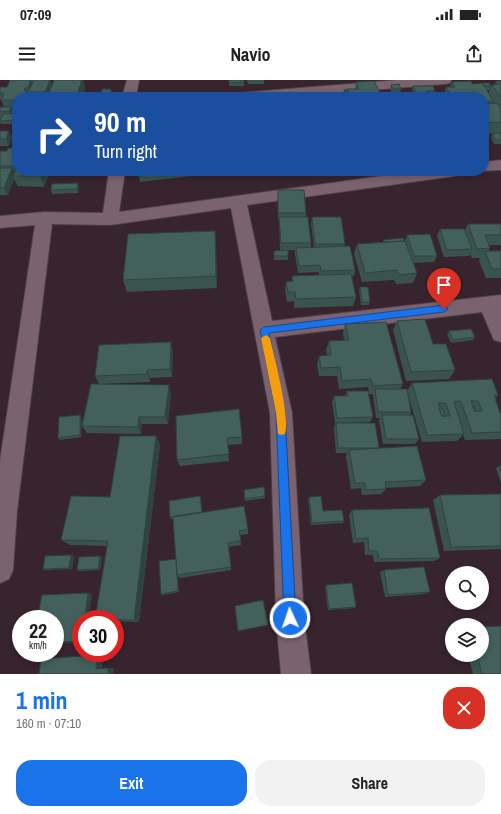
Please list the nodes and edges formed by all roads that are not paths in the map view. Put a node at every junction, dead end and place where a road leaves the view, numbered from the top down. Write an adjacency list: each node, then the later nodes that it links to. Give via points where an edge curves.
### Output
1 (134, 80): 6 (street)
2 (291, 80): 5 (street, via 301,87)
3 (445, 80): 4 (street)
4 (426, 81): 5 (street)
5 (327, 91): 7 (street)
6 (130, 92)
7 (312, 92)
8 (501, 164): 9 (street)
9 (489, 166)
10 (116, 176): 14 (street)
11 (418, 176): 12 (street)
12 (238, 201): 14 (street); 17 (street)
13 (44, 218): 14 (street); 15 (street); 19 (street)
14 (110, 219)
15 (0, 222)
16 (495, 303): 17 (street); 18 (street)
17 (264, 330): 21 (street, via 281,413 290,618)
18 (501, 334)
19 (2, 511): 20 (street)
20 (0, 570)
21 (296, 674)

